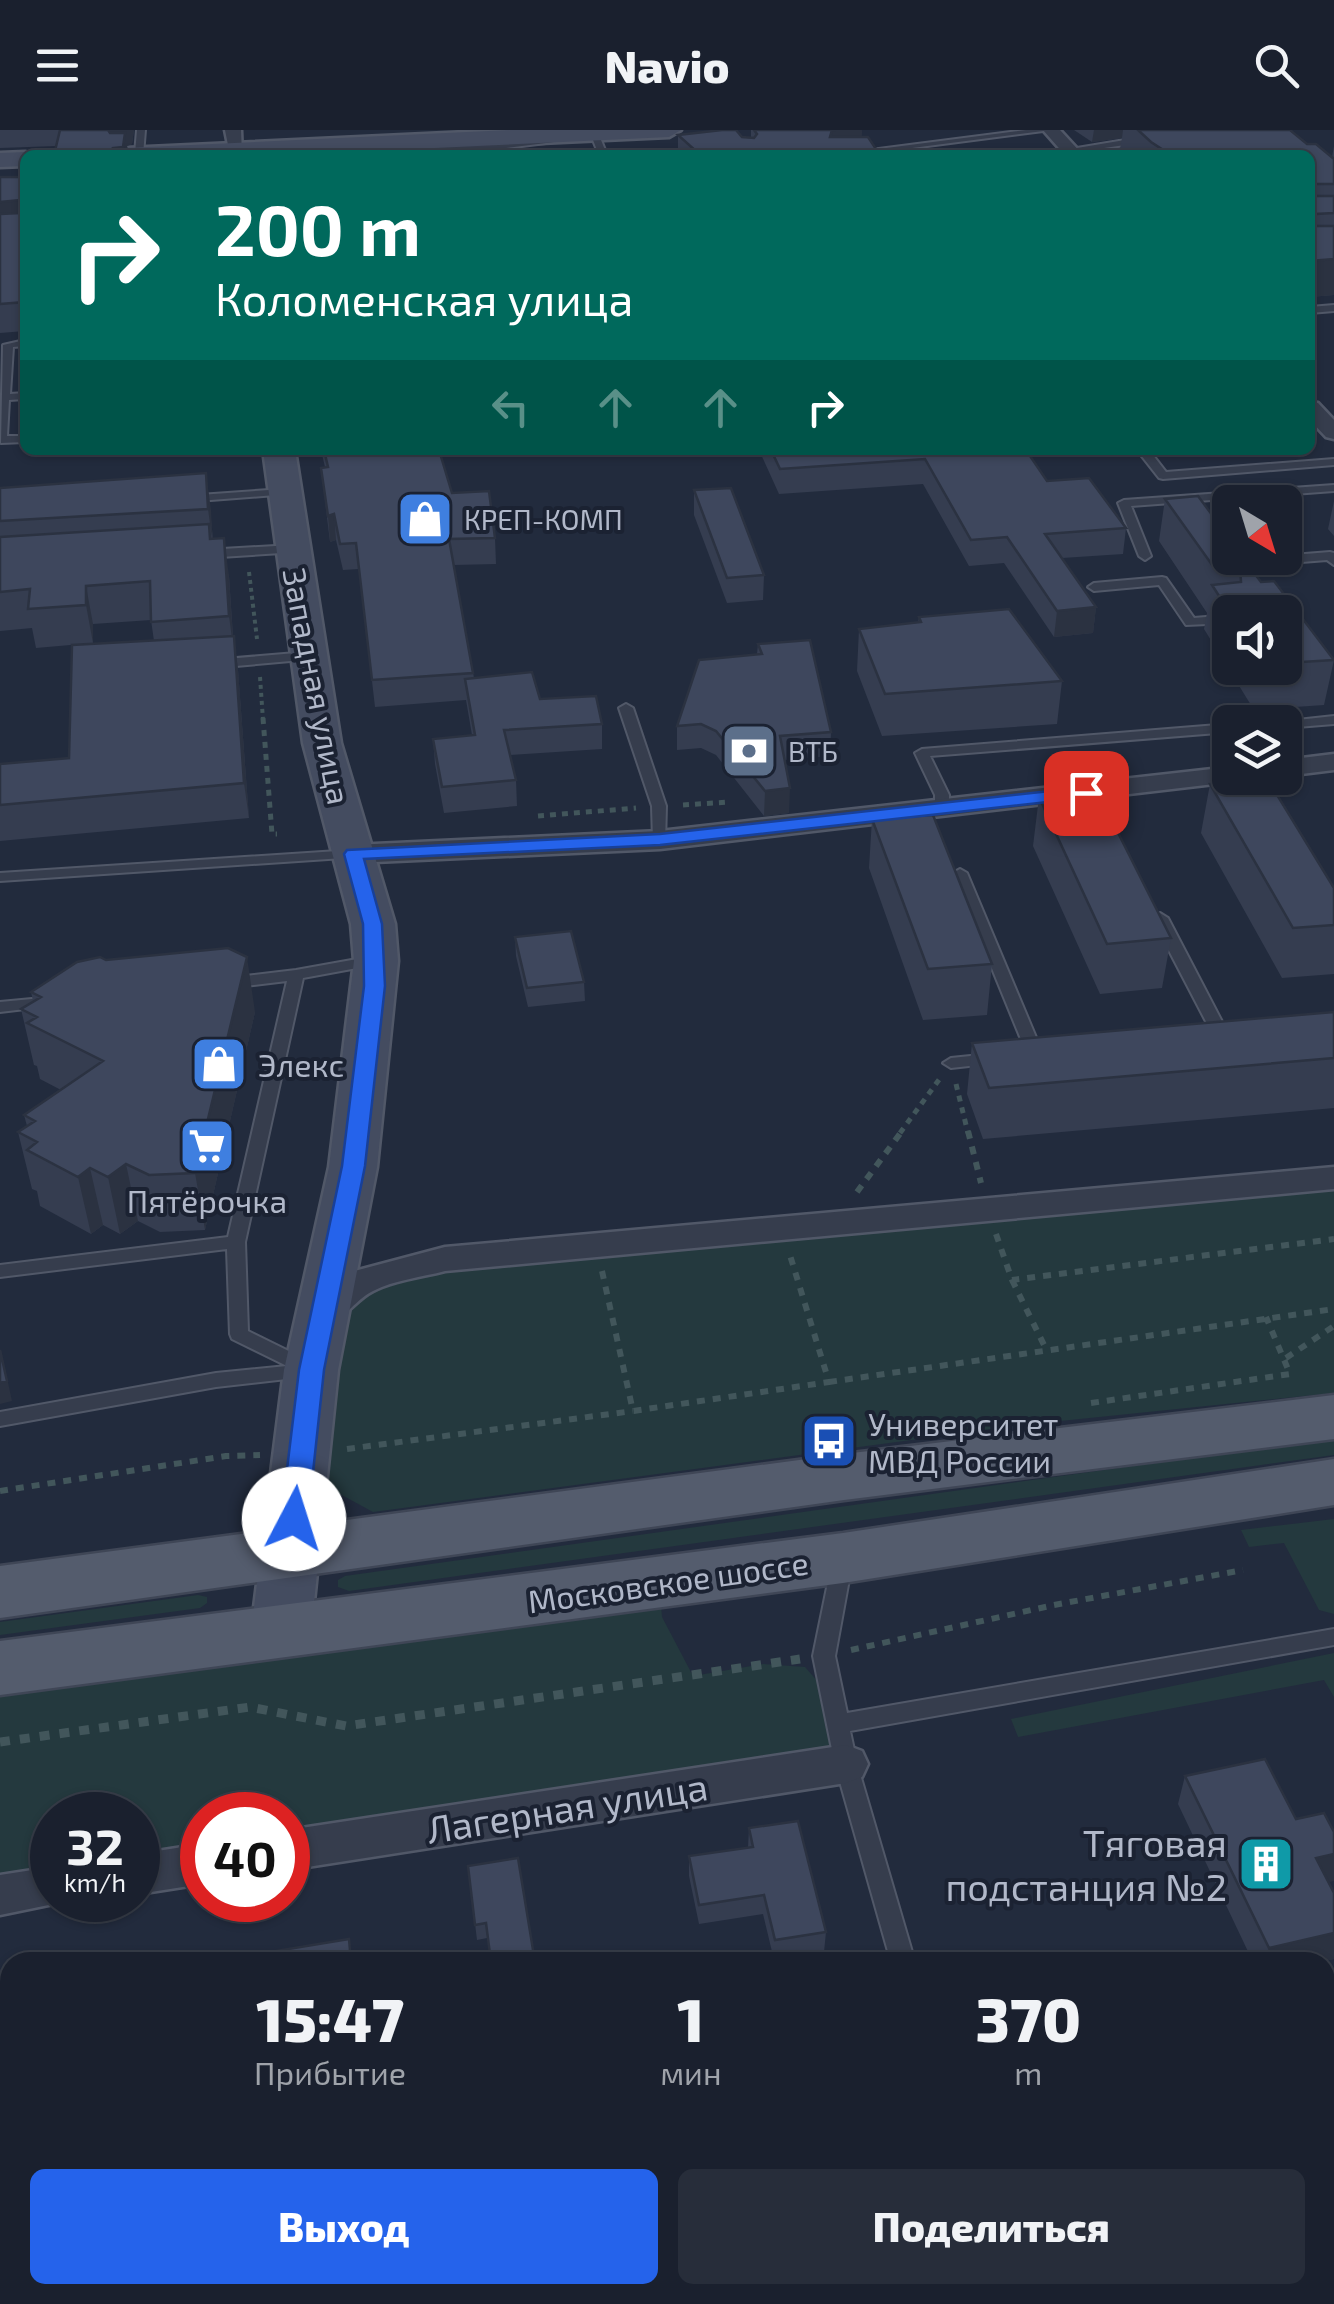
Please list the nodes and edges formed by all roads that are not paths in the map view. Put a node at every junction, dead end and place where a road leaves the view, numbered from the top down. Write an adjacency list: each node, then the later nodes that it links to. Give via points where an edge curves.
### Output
1 (669, 130): 4 (street)
2 (1049, 130): 7 (lane); 8 (street)
3 (1157, 138): 9 (lane)
4 (591, 142): 5 (street)
5 (235, 145): 6 (street)
6 (182, 150)
7 (879, 150)
8 (1070, 150)
9 (1084, 150)
10 (4, 345): 12 (lane)
11 (20, 396): 12 (lane)
12 (4, 397): 15 (lane, via 1,440)
13 (1315, 413): 14 (street)
14 (1334, 432)
15 (20, 439)
16 (280, 455): 21 (street, Западная улица)
17 (1147, 455): 19 (lane)
18 (1334, 462): 19 (lane)
19 (1163, 476): 23 (lane)
20 (1334, 488): 23 (lane)
21 (284, 492): 22 (lane); 24 (street, Западная улица)
22 (168, 500)
23 (1150, 501): 26 (lane, via 1124,503)
24 (293, 549): 25 (lane); 31 (street, Западная улица)
25 (190, 555)
26 (1144, 556)
27 (1334, 561): 28 (lane, via 1330,556 1228,564)
28 (1238, 576)
29 (1094, 587): 30 (lane, via 1162,581 1190,622)
30 (1212, 620)
31 (308, 656): 32 (lane); 42 (street, Западная улица, via 322,743)
32 (200, 665)
33 (626, 708): 41 (lane, via 659,806)
34 (1334, 720): 35 (lane)
35 (1302, 723)
36 (1212, 729): 40 (lane, via 922,753)
37 (1334, 762): 38 (street)
38 (1302, 766)
39 (1212, 777): 40 (street)
40 (942, 810): 41 (street)
41 (660, 840): 42 (street)
42 (353, 854): 44 (lane); 46 (street, Западная улица)
43 (960, 874): 55 (lane)
44 (0, 877)
45 (1150, 898): 52 (lane)
46 (376, 961): 47 (lane); 60 (street, Западная улица, via 354,1166)
47 (296, 976): 48 (lane); 58 (lane)
48 (217, 984)
49 (79, 999): 50 (lane)
50 (0, 1007)
51 (1240, 1033): 52 (lane)
52 (1220, 1035): 53 (lane)
53 (1202, 1037)
54 (1053, 1052): 55 (lane)
55 (1018, 1056): 56 (lane)
56 (950, 1064)
57 (1334, 1178): 60 (street, via 445,1259 360,1282)
58 (236, 1242): 59 (lane); 61 (lane, via 239,1334)
59 (0, 1271)
60 (324, 1312): 61 (street, Западная улица)
61 (312, 1370): 63 (lane, via 216,1380); 65 (street, Западная улица)
62 (1334, 1417): 65 (main road)
63 (0, 1419)
64 (1334, 1482): 66 (main road, Московское шоссе)
65 (292, 1551): 67 (main road); 68 (street, Западная улица)
66 (843, 1558): 68 (main road, Московское шоссе); 71 (lane, via 824,1656)
67 (0, 1592)
68 (281, 1631): 70 (main road, Московское шоссе)
69 (1334, 1637): 71 (lane)
70 (0, 1668)
71 (842, 1744): 72 (street, Лагерная улица); 75 (lane)
72 (310, 1846)
73 (30, 1890): 74 (street)
74 (0, 1895)
75 (900, 1952)

